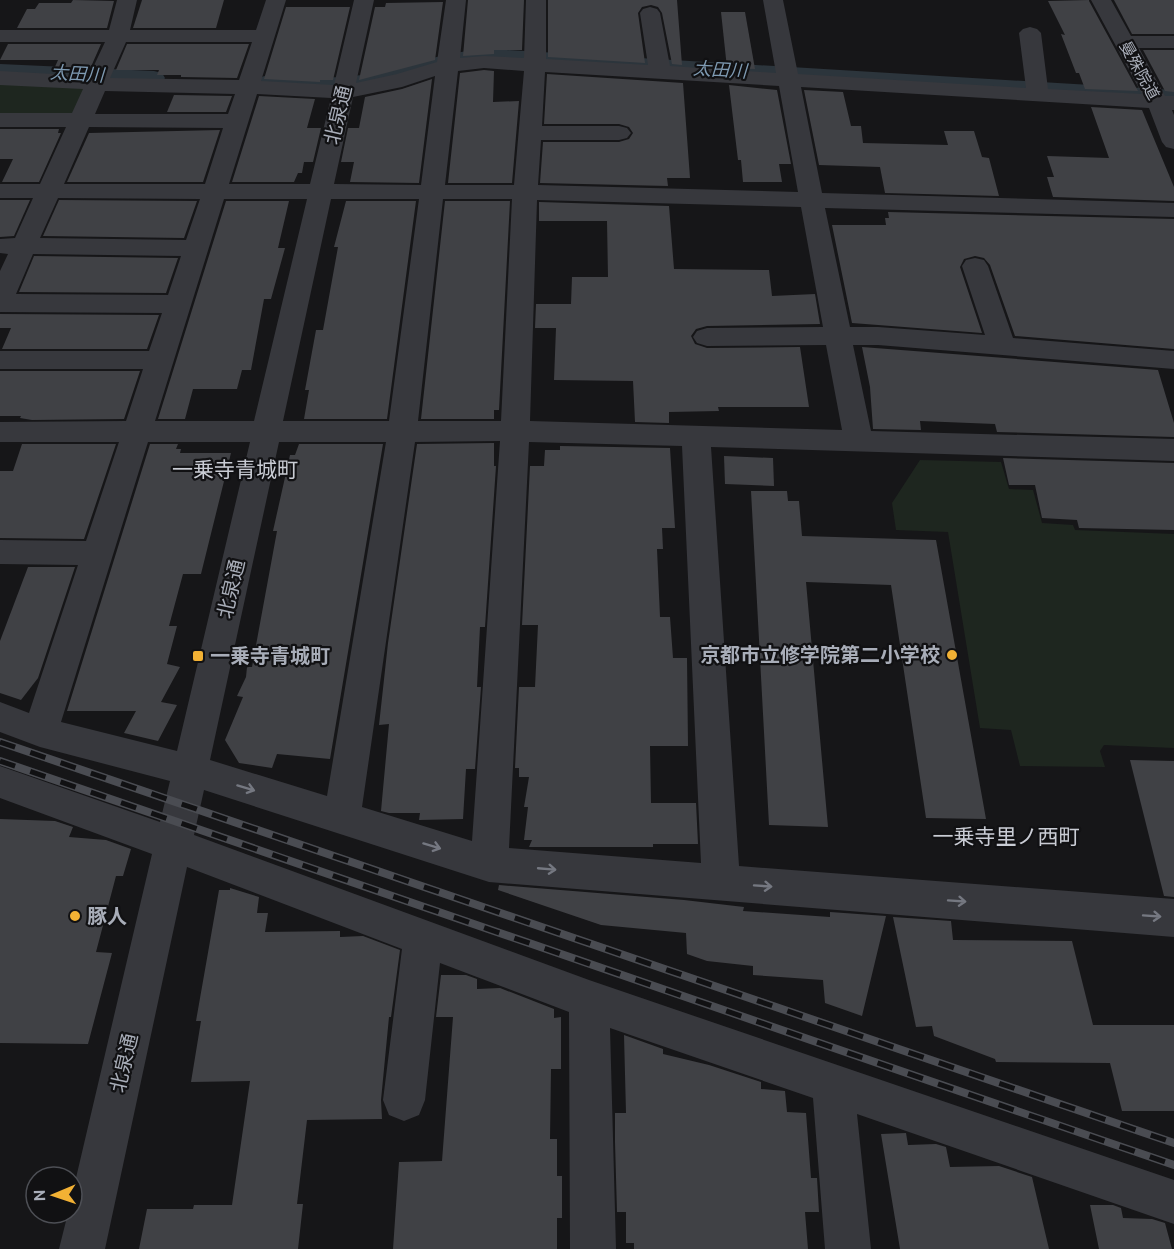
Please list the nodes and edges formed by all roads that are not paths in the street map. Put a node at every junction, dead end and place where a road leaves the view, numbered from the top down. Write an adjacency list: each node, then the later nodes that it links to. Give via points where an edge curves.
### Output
1 (127, 0): 11 (street)
2 (276, 0): 12 (street)
3 (364, 0): 21 (street, 北泉通)
4 (456, 0): 16 (street)
5 (536, 0): 15 (street)
6 (773, 0): 18 (street)
7 (1101, 0): 13 (street, 曼殊院道)
8 (650, 13): 17 (street)
9 (1030, 33): 23 (street)
10 (0, 36): 11 (street)
11 (118, 36): 12 (street); 19 (street)
12 (264, 36): 22 (street)
13 (1125, 42): 14 (street); 24 (street, 曼殊院道)
14 (1174, 42)
15 (534, 60): 16 (street); 17 (street); 28 (street)
16 (447, 61): 21 (street, via 402,80); 35 (street)
17 (660, 73): 18 (street)
18 (788, 75): 23 (street); 37 (street)
19 (100, 76): 20 (street); 22 (street, via 160,87); 26 (street)
20 (0, 78)
21 (345, 86): 22 (street); 34 (street, 北泉通)
22 (248, 87): 27 (street)
23 (1038, 94): 24 (street)
24 (1160, 98): 30 (street, 曼殊院道)
25 (0, 120): 26 (street)
26 (80, 120): 27 (street); 32 (street)
27 (237, 121): 33 (street)
28 (528, 133): 29 (street); 36 (street)
29 (619, 133)
30 (1174, 142)
31 (0, 191): 32 (street)
32 (49, 191): 33 (street); 39 (street)
33 (214, 192): 34 (street); 40 (street)
34 (321, 192): 35 (street); 50 (street, 北泉通)
35 (432, 192): 36 (street); 52 (street)
36 (525, 192): 37 (street); 53 (street)
37 (812, 200): 38 (street); 45 (street)
38 (1174, 210)
39 (12, 246): 40 (street); 42 (street)
40 (195, 248): 43 (street)
41 (975, 266): 46 (street)
42 (0, 302): 43 (street)
43 (178, 304): 48 (street)
44 (707, 337): 45 (street)
45 (838, 337): 46 (street, via 878,336); 56 (street)
46 (1002, 346): 49 (street)
47 (0, 360): 48 (street)
48 (160, 360): 51 (street)
49 (1174, 360)
50 (267, 430): 51 (street); 52 (street); 62 (street, 北泉通)
51 (137, 431): 54 (street); 59 (street)
52 (402, 431): 53 (street); 64 (street)
53 (515, 431): 55 (street); 66 (street)
54 (0, 432)
55 (696, 437): 56 (street); 67 (street)
56 (858, 440): 57 (street)
57 (1174, 450)
58 (0, 552): 59 (street)
59 (98, 553): 61 (street)
60 (0, 717): 61 (street)
61 (40, 732): 62 (street)
62 (190, 770): 64 (street, one-way to 64); 65 (street, 北泉通)
63 (0, 782): 65 (street)
64 (342, 818): 66 (street, one-way to 66)
65 (173, 844): 69 (street); 74 (street, 北泉通)
66 (489, 864): 67 (street, one-way to 67)
67 (721, 883): 68 (street, one-way to 68)
68 (1174, 918)
69 (423, 938): 70 (street); 72 (street)
70 (589, 1000): 71 (street); 75 (street)
71 (833, 1086): 73 (street); 76 (street)
72 (404, 1100)
73 (1174, 1202)
74 (82, 1249)
75 (593, 1249)
76 (848, 1249)

